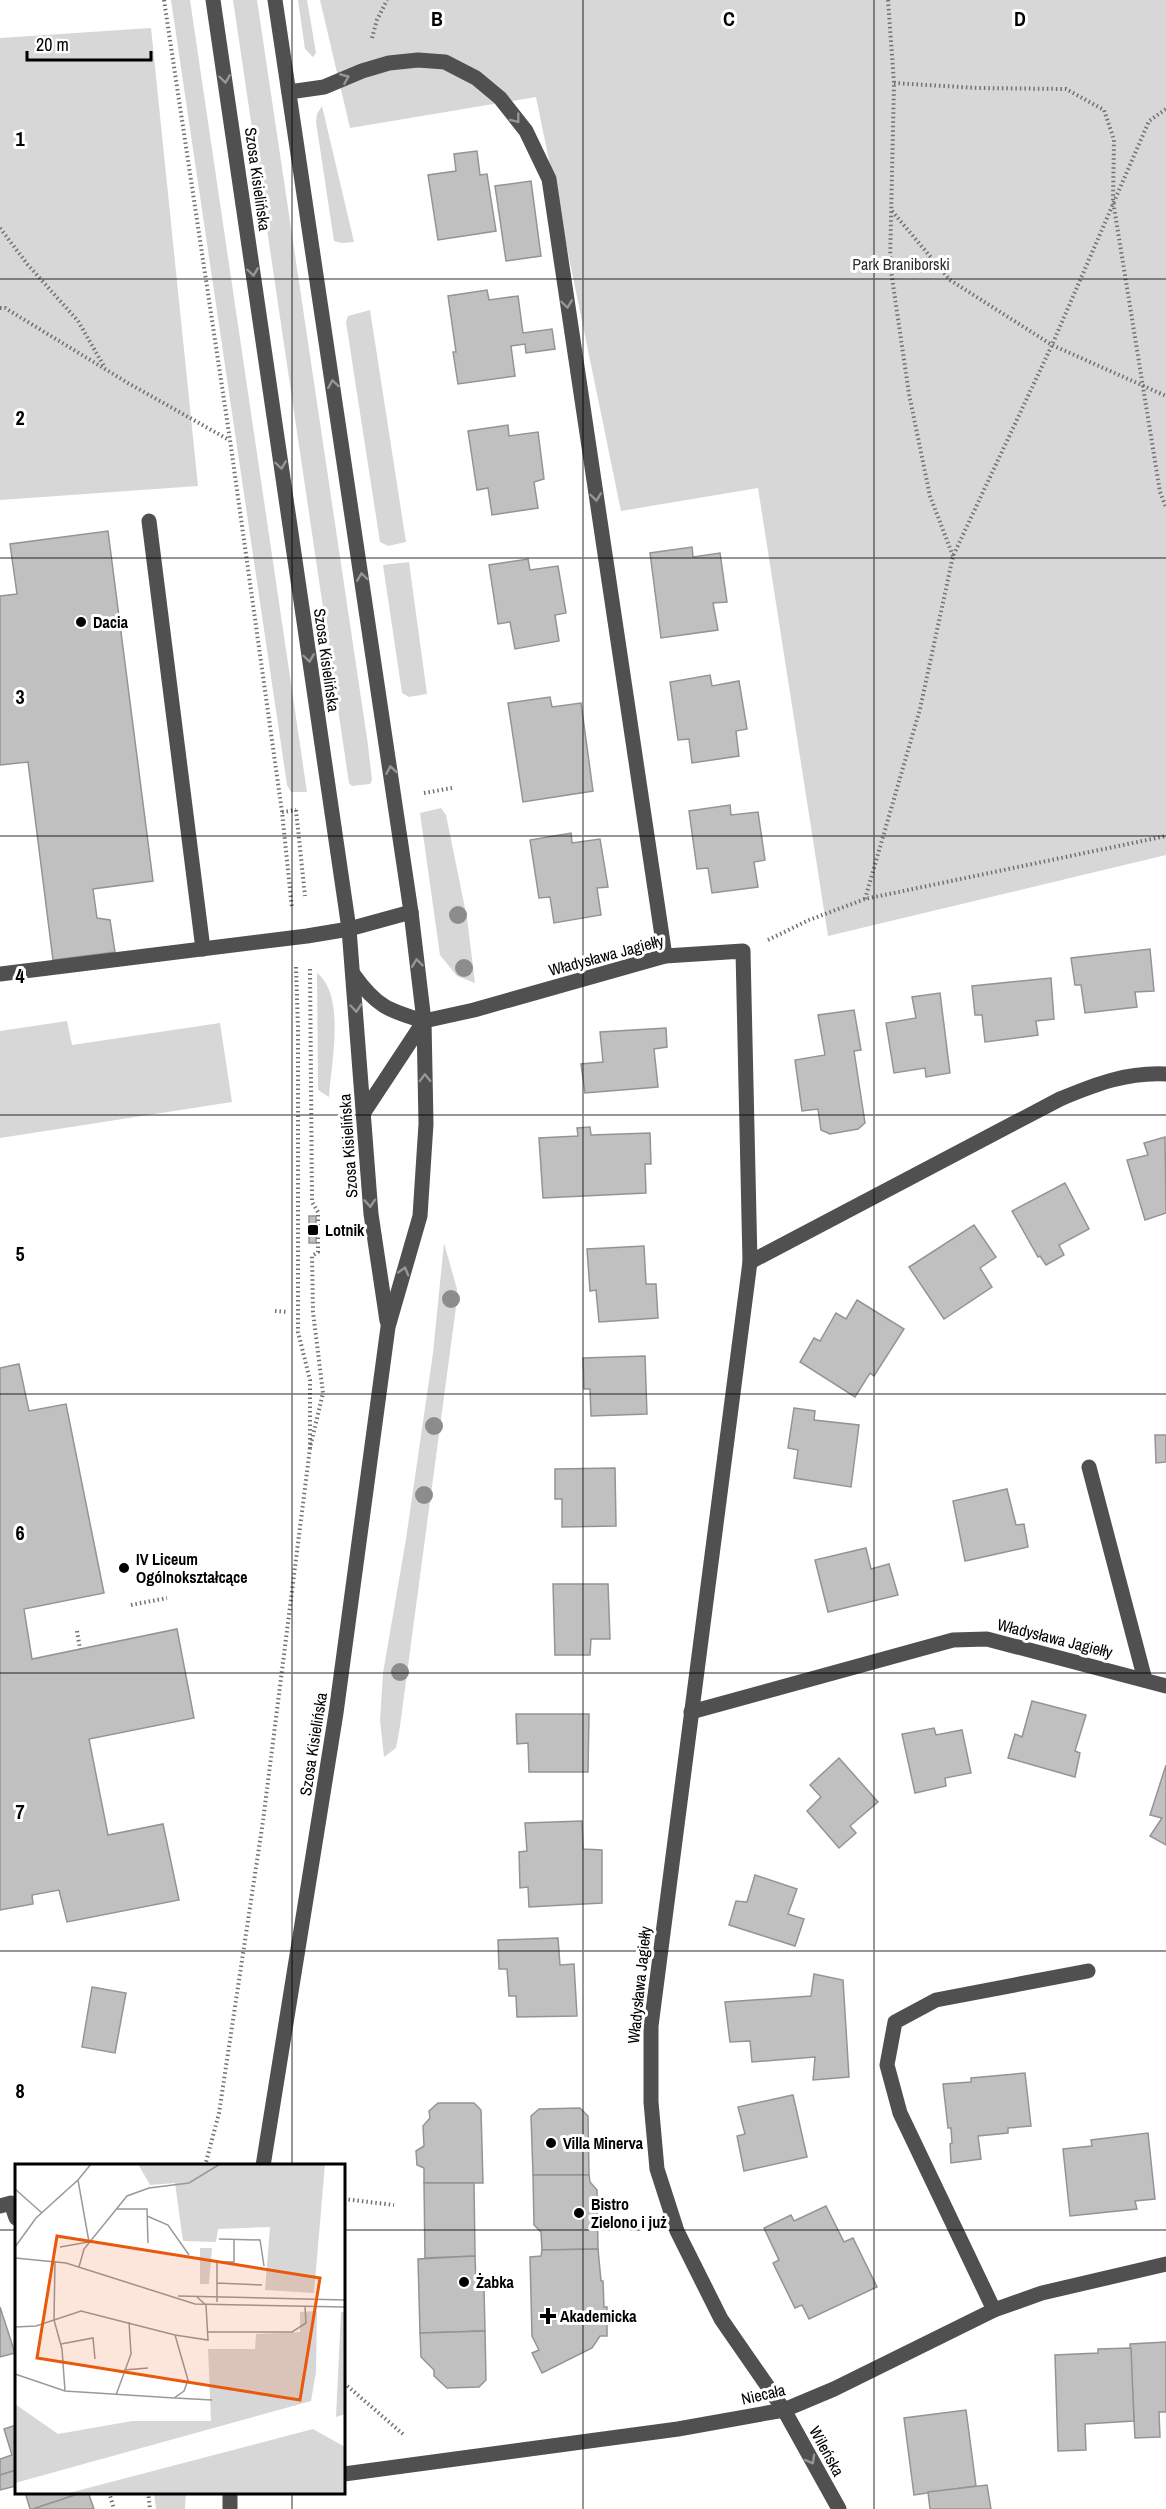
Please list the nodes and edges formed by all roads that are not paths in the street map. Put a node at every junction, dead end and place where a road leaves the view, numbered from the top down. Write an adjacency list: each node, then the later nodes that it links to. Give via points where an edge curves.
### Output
1 (213, 0): 6 (street, Szosa Kisielińska, one-way to 6)
2 (275, 0): 3 (street, Szosa Kisielińska)
3 (289, 92): 5 (street, Szosa Kisielińska, one-way to 3); 8 (street, one-way to 8, via 324,87 390,63 446,62 476,78 500,98 526,131 549,179)
4 (149, 521): 7 (street)
5 (411, 912): 6 (street); 11 (street, Szosa Kisielińska, one-way to 5)
6 (349, 929): 7 (street); 10 (street, Szosa Kisielińska)
7 (203, 950): 9 (street)
8 (665, 956): 11 (street, Władysława Jagiełły); 14 (street, Władysława Jagiełły, via 742,951)
9 (0, 974)
10 (353, 974): 11 (street, via 369,997 397,1013); 13 (street, Szosa Kisielińska, one-way to 13)
11 (424, 1021): 13 (street); 15 (street, Szosa Kisielińska, one-way to 11, via 420,1216 426,1124)
12 (1166, 1074): 14 (street, via 1103,1081 1060,1100)
13 (364, 1112): 15 (street, Szosa Kisielińska, one-way to 15, via 371,1214)
14 (750, 1262): 19 (street, Władysława Jagiełły)
15 (388, 1327): 21 (street, Szosa Kisielińska, via 336,1713)
16 (1089, 1467): 17 (street)
17 (1145, 1680): 18 (street, Władysława Jagiełły); 19 (street, Władysława Jagiełły, via 987,1639 952,1640)
18 (1166, 1686)
19 (691, 1712): 26 (street, Władysława Jagiełły, via 651,2026 651,2102 657,2169 677,2231 721,2319)
20 (1088, 1971): 25 (street, via 936,2000 895,2022 887,2065 900,2113)
21 (263, 2164)
22 (7, 2203): 23 (street)
23 (15, 2216)
24 (1166, 2264): 25 (street, Niecała, via 1042,2293)
25 (994, 2310): 26 (street, Niecała)
26 (784, 2410): 27 (street, Niecała, via 678,2429); 28 (street, Wileńska, one-way to 28)
27 (345, 2474)
28 (839, 2509)

